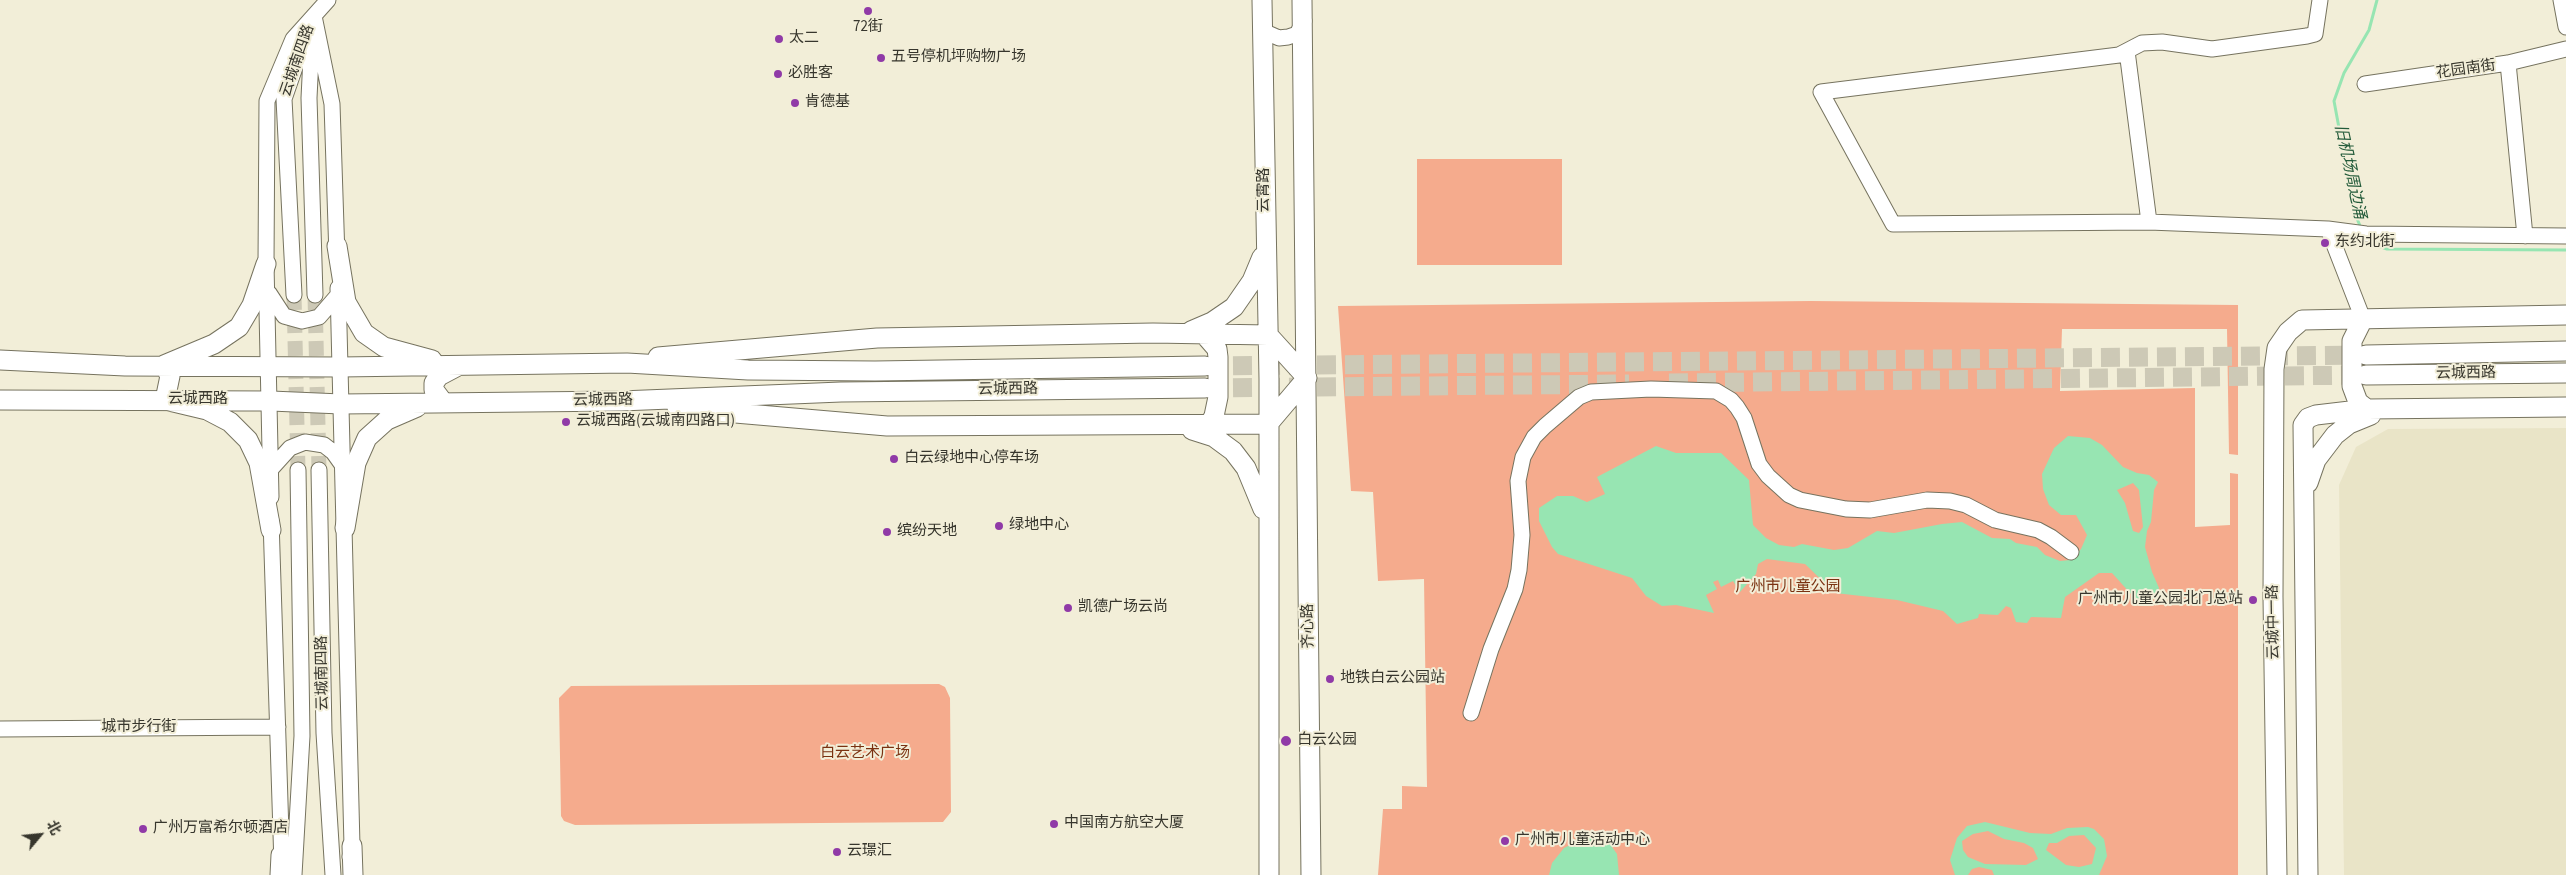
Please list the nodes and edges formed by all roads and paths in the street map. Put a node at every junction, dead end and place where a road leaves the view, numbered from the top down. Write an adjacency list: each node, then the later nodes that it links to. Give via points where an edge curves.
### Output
1 (328, 0): 7 (street)
2 (1262, 0): 10 (main road, 云霄路)
3 (1302, 0): 8 (main road)
4 (1310, 0): 8 (street)
5 (2320, 0): 12 (street, via 2315,34 2212,49 2142,42)
6 (2561, 0): 9 (street)
7 (314, 16): 20 (street, via 332,104); 21 (street, via 293,39 267,101); 23 (street, 云城南四路, via 284,99); 24 (street, 云城南四路, via 310,98)
8 (1302, 26): 10 (street, via 1297,34 1288,37 1279,38); 42 (main road)
9 (2566, 27)
10 (1263, 31): 16 (main road, 云霄路)
11 (2566, 49): 13 (street, 花园南街)
12 (2127, 51): 15 (street); 15 (street, via 2119,55 2001,71 1821,92 1893,224)
13 (2508, 64): 14 (street, 花园南街); 18 (street)
14 (2365, 84)
15 (2149, 222): 17 (street)
16 (1265, 224): 28 (main road, via 1264,252 1243,295 1222,317); 30 (main road, 云霄路)
17 (2328, 229): 18 (street, via 2366,234); 27 (street)
18 (2525, 236): 19 (street)
19 (2566, 236)
20 (337, 246): 25 (street); 39 (main road, via 346,302 364,333 384,347)
21 (266, 264): 22 (street); 35 (main road, via 252,305 239,327 214,344)
22 (267, 289): 25 (street, via 284,316 302,321 319,318); 37 (street)
23 (294, 295)
24 (315, 295)
25 (338, 295): 38 (street)
26 (2566, 315): 27 (main road, 云城中一路)
27 (2363, 319): 51 (main road, via 2352,341 2352,386 2358,402); 56 (main road, 云城中一路, via 2302,320 2288,332 2277,348 2274,369)
28 (1184, 333): 29 (main road); 34 (main road, via 854,339 684,353)
29 (1204, 334): 30 (main road); 54 (main road, via 1217,349 1218,357 1218,397)
30 (1268, 335): 42 (main road); 53 (main road, 云霄路)
31 (2566, 351): 32 (main road, 云城西路)
32 (2366, 355)
33 (0, 360): 35 (main road, 云城西路)
34 (627, 363): 36 (main road, 云城西路, via 829,371); 39 (main road, 云城西路)
35 (164, 365): 37 (main road, 云城西路); 45 (main road, via 170,376)
36 (1205, 366)
37 (270, 367): 38 (main road, 云城西路); 46 (street)
38 (340, 367): 39 (main road, 云城西路); 49 (street)
39 (458, 367): 48 (main road, via 439,376 434,383 434,390)
40 (2566, 373): 41 (main road, 云城西路)
41 (2366, 375)
42 (1307, 378): 53 (main road); 78 (main road, 齐心路)
43 (1206, 388): 47 (main road, 云城西路, via 841,392)
44 (0, 400): 45 (main road, 云城西路)
45 (166, 400): 46 (main road, 云城西路); 65 (main road, via 207,410 230,422 248,440 259,464)
46 (271, 401): 49 (main road, 云城西路); 59 (street)
47 (621, 401): 48 (main road, 云城西路); 55 (main road, via 880,426)
48 (443, 402): 49 (main road, 云城西路); 64 (main road, via 398,414 373,430 356,463)
49 (341, 404): 58 (street)
50 (2566, 407): 52 (main road, 云城中一路)
51 (2367, 409): 52 (main road, 云城中一路); 57 (main road, 云城中一路, via 2308,418 2303,425)
52 (2390, 409): 62 (main road, via 2348,424 2335,435 2316,460)
53 (1268, 424): 54 (main road); 63 (main road)
54 (1209, 425): 55 (main road)
55 (1179, 426): 63 (main road, via 1214,437 1233,451 1256,486)
56 (2274, 448): 57 (main road); 79 (main road, 云城中一路)
57 (2304, 448): 62 (main road, 云城中一路)
58 (343, 466): 59 (street, via 324,445 305,442 290,448); 64 (street)
59 (271, 469): 65 (street)
60 (298, 470): 73 (street, 云城南四路, via 302,736)
61 (319, 470): 74 (street, 云城南四路, via 324,733)
62 (2303, 498): 80 (main road, 云城中一路)
63 (1268, 524): 77 (main road)
64 (345, 528): 70 (street)
65 (271, 530): 68 (street)
66 (2072, 552): 67 (street, via 2038,530 1995,520 1966,505 1950,501 1928,500 1870,510 1800,500 1789,495 1768,476 1759,464 1738,408 1716,391 1650,389 1591,392 1579,397 1545,426 1530,442 1523,457 1518,481 1522,535 1519,570)
67 (1470, 713)
68 (278, 727): 69 (street, 城市步行街); 71 (street)
69 (0, 729)
70 (352, 846): 75 (street); 76 (main road)
71 (280, 855): 72 (main road)
72 (281, 875)
73 (294, 875)
74 (333, 875)
75 (348, 875)
76 (353, 875)
77 (1269, 875)
78 (1311, 875)
79 (2277, 875)
80 (2308, 875)

